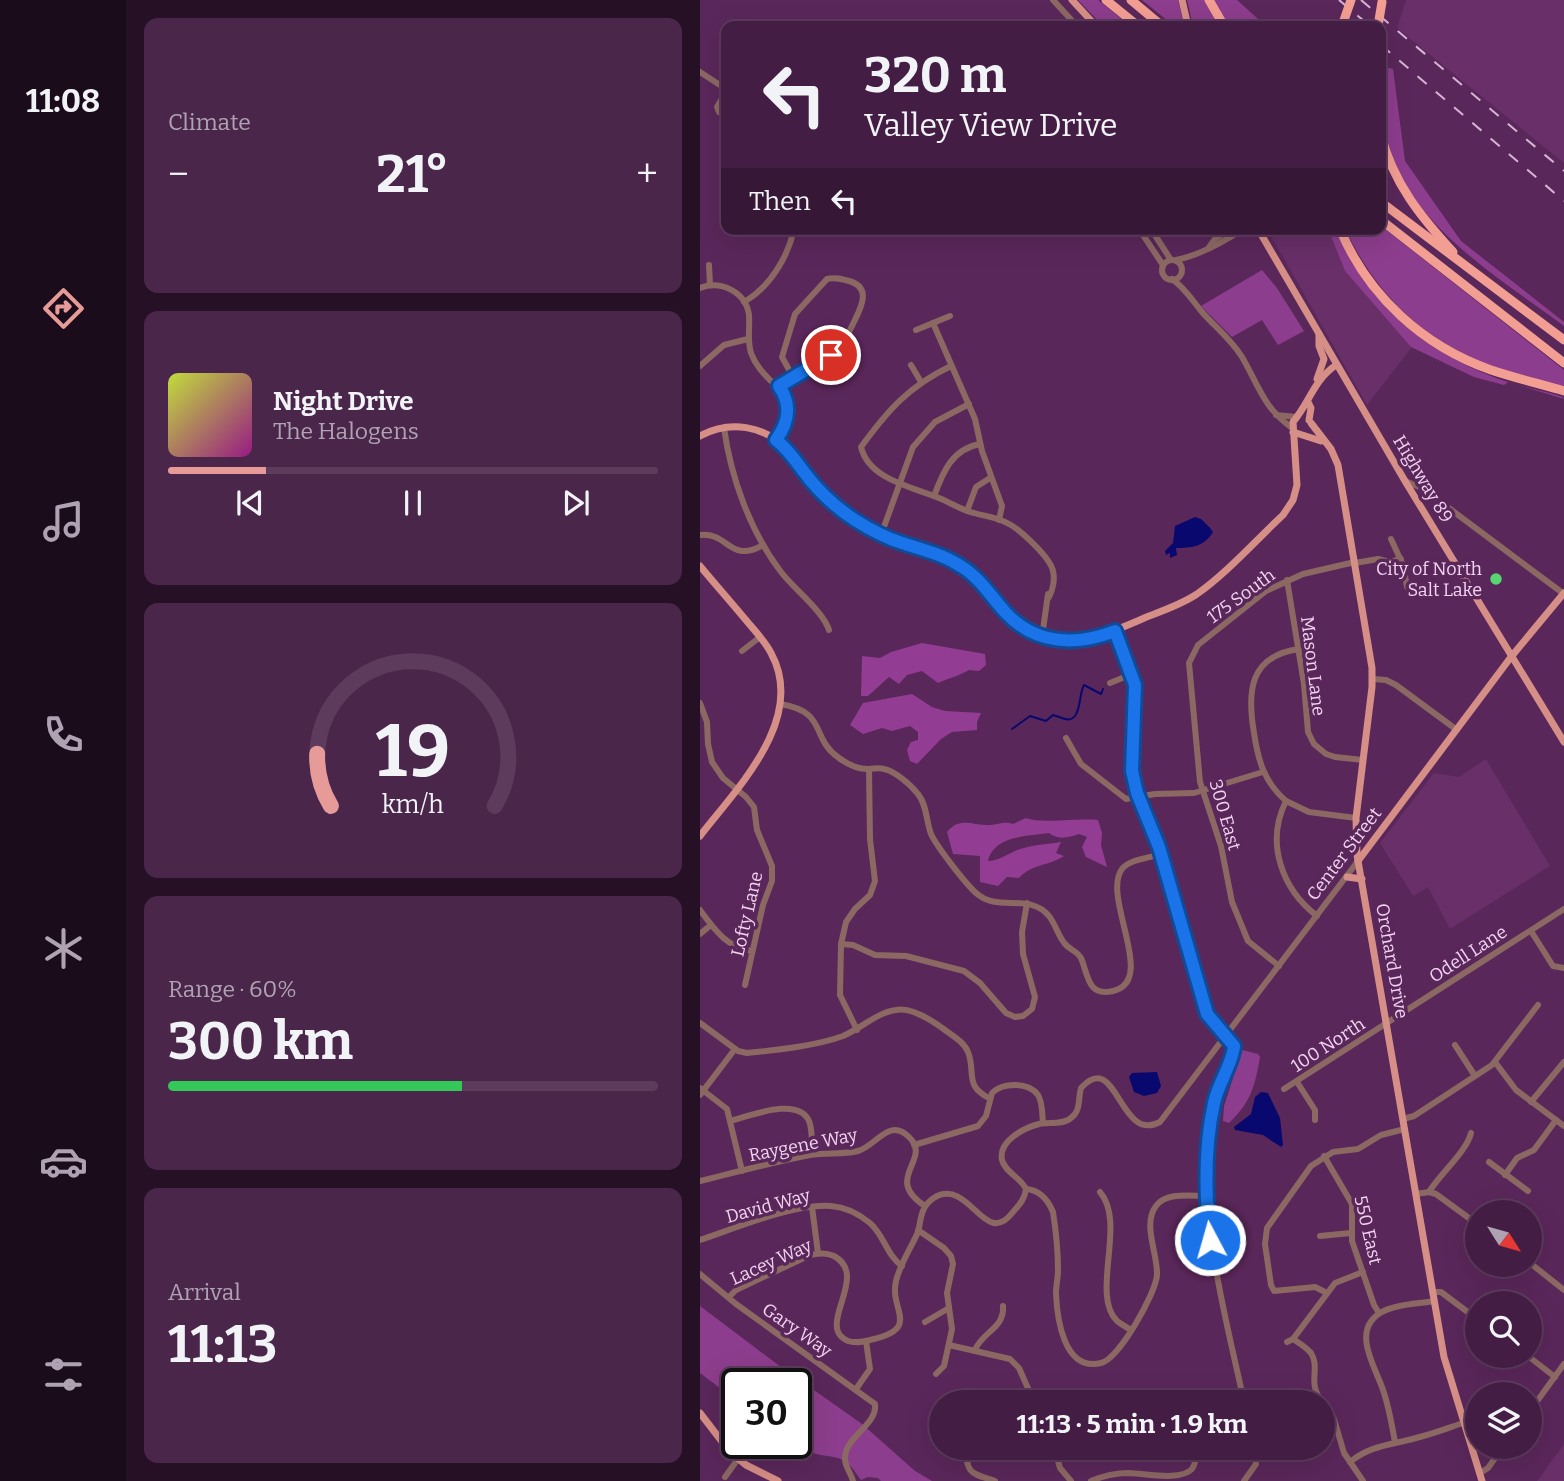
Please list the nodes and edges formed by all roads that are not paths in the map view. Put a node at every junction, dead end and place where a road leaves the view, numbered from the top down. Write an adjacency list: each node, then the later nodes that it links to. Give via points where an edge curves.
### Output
1 (1053, 0): 9 (street)
2 (1072, 0): 10 (main road)
3 (1106, 0): 11 (highway)
4 (1131, 0): 12 (highway)
5 (1182, 0): 13 (main road)
6 (1209, 0): 14 (highway)
7 (1350, 0): 15 (highway, bridge)
8 (1382, 1): 16 (highway, bridge)
9 (1072, 21)
10 (1091, 21)
11 (1132, 21)
12 (1156, 21)
13 (1187, 21)
14 (1221, 21)
15 (1344, 21)
16 (1379, 21)
17 (700, 72): 18 (street)
18 (721, 87)
19 (1386, 149): 34 (highway, via 1410,202)
20 (1386, 206): 34 (highway)
21 (1386, 224): 47 (highway)
22 (792, 235): 40 (street, via 782,262)
23 (1143, 235): 33 (street)
24 (1155, 235): 31 (street)
25 (1221, 235): 29 (street)
26 (1234, 235): 29 (street)
27 (1261, 235): 44 (main road, Highway 89)
28 (1343, 235): 56 (highway, via 1375,288 1424,336 1478,365)
29 (1209, 247): 30 (street)
30 (1192, 257): 31 (street); 35 (street)
31 (1174, 260): 33 (street); 35 (street)
32 (709, 265): 37 (street)
33 (1163, 265): 36 (street, via 1164,276)
34 (1469, 269): 46 (highway)
35 (1181, 272): 36 (street); 38 (street)
36 (1172, 279): 38 (street)
37 (710, 285): 39 (street); 40 (street, via 730,289)
38 (1184, 287): 59 (street, via 1238,350)
39 (700, 288)
40 (744, 302): 45 (street)
41 (950, 316): 42 (street)
42 (933, 323): 43 (street); 51 (street)
43 (916, 330)
44 (1319, 334): 49 (main road, Highway 89); 54 (main road, via 1324,362)
45 (748, 338): 50 (street, via 724,345); 55 (street, via 759,367)
46 (1564, 340)
47 (1564, 363)
48 (911, 365): 53 (street)
49 (1336, 365): 54 (main road); 71 (main road, Highway 89)
50 (700, 366)
51 (951, 366): 53 (street); 58 (street)
52 (792, 377): 52 (street, via 782,357 795,314 827,279 857,284 863,302 841,347); 55 (street)
53 (921, 382): 72 (street, via 897,402 860,447 875,467)
54 (1316, 384): 57 (main road)
55 (780, 385): 66 (street, via 788,411)
56 (1564, 391)
57 (1308, 402): 60 (main road); 61 (main road)
58 (969, 404): 67 (street); 72 (street, via 941,418 919,439)
59 (1276, 415): 60 (street); 63 (street)
60 (1298, 417): 61 (main road); 63 (main road)
61 (1310, 421): 64 (main road); 68 (main road, Orchard Drive)
62 (724, 428): 65 (main road); 66 (main road, via 753,429); 79 (street, via 732,473)
63 (1293, 430): 64 (main road); 69 (main road)
64 (1305, 435): 68 (main road); 69 (main road)
65 (700, 436)
66 (776, 440): 77 (main road, via 832,502)
67 (980, 444): 70 (street); 73 (street, via 955,455)
68 (1327, 444): 81 (main road, Orchard Drive, via 1339,469)
69 (1295, 455): 87 (main road, via 1297,485 1283,515 1193,597)
70 (990, 478): 74 (street, via 976,487); 75 (street, via 1002,506)
71 (1405, 481): 85 (street, via 1422,488); 93 (main road, Highway 89)
72 (899, 484): 73 (street); 77 (street)
73 (934, 496): 74 (street)
74 (967, 511): 75 (street)
75 (999, 520): 89 (street, via 1018,529 1051,566 1054,577)
76 (700, 535): 79 (street, via 713,535 740,552)
77 (881, 535): 89 (main road, via 956,562 1014,621)
78 (1391, 539): 80 (street)
79 (763, 545): 86 (street)
80 (1401, 559): 81 (street, 175 South); 84 (street)
81 (1355, 562): 83 (street, 175 South); 95 (main road, Orchard Drive)
82 (700, 566): 88 (main road)
83 (1287, 580): 90 (street, Mason Lane); 92 (street, 175 South, via 1250,603)
84 (1407, 587)
85 (1564, 593): 93 (main road, Center Street)
86 (829, 630)
87 (1115, 631): 89 (main road, via 1080,641); 94 (street)
88 (760, 637): 91 (street); 98 (main road, via 778,671)
89 (1042, 637)
90 (1299, 649): 102 (street, Mason Lane, via 1311,740 1330,756); 104 (street, via 1285,651 1266,663 1251,690 1250,709)
91 (742, 651)
92 (1191, 654): 106 (street, 300 East, via 1188,668)
93 (1511, 657): 99 (main road, Center Street); 101 (main road, Highway 89)
94 (1132, 674): 96 (street); 107 (street, via 1136,689 1132,774)
95 (1373, 679): 99 (street, via 1396,685); 102 (main road, Orchard Drive)
96 (1110, 683)
97 (700, 703): 105 (street, Lofty Lane, via 712,762)
98 (780, 704): 103 (street, via 812,717 837,757); 105 (main road, via 765,748)
99 (1457, 730): 112 (main road, Center Street)
100 (1066, 738): 107 (street, via 1085,768 1124,798)
101 (1564, 742)
102 (1363, 760): 109 (main road, Orchard Drive)
103 (869, 769): 115 (street, via 888,770 917,793 933,837 978,895 996,903); 122 (street, via 875,881 870,895 846,922)
104 (1263, 772): 106 (street); 108 (street)
105 (736, 789): 110 (main road); 123 (street, Lofty Lane, via 754,807 757,830 773,871)
106 (1202, 791): 107 (street); 124 (street, 300 East, via 1244,935)
107 (1139, 797): 111 (street)
108 (1286, 801): 109 (street, via 1309,812); 118 (street, via 1278,839 1281,868 1291,891)
109 (1356, 818): 112 (main road, Orchard Drive)
110 (702, 831)
111 (1161, 854): 115 (street, via 1131,863 1119,876 1120,912 1132,970 1128,982 1116,990 1102,991 1091,985 1081,958 1065,944 1050,917); 131 (street, via 1205,1011)
112 (1358, 861): 113 (street, Center Street); 114 (main road, Orchard Drive)
113 (1347, 877): 114 (main road); 118 (street, Center Street)
114 (1362, 879): 129 (main road, Orchard Drive)
115 (1027, 903): 122 (street, via 1023,950 1035,997 1032,1009 1023,1016 1006,1013 964,971 906,956 878,956)
116 (1564, 909): 120 (street, Odell Lane)
117 (700, 910): 119 (street)
118 (1317, 916): 124 (street, Center Street)
119 (711, 925): 121 (street); 123 (street, via 732,945)
120 (1531, 931): 125 (street, via 1553,966); 129 (street, Odell Lane)
121 (700, 934)
122 (841, 944): 130 (street, via 840,995)
123 (752, 951): 126 (street, Lofty Lane)
124 (1279, 966): 131 (street, Center Street)
125 (1564, 968)
126 (745, 985)
127 (1538, 1005): 134 (street)
128 (700, 1023): 133 (street)
129 (1387, 1023): 137 (street, 100 North); 143 (main road, Orchard Drive)
130 (857, 1030): 133 (street, via 826,1041 751,1053); 140 (street, via 895,1010 928,1020 964,1045 974,1086)
131 (1226, 1036): 146 (street, Center Street, via 1162,1120 1153,1125 1133,1120 1112,1086 1099,1079 1083,1086 1070,1120); 162 (street, via 1234,1049 1212,1112)
132 (1455, 1045): 136 (street)
133 (735, 1049): 139 (street)
134 (1495, 1062): 136 (street); 141 (street)
135 (1564, 1062): 141 (street)
136 (1475, 1076): 143 (street)
137 (1297, 1082): 138 (street, 100 North); 142 (street, via 1315,1110)
138 (1284, 1089)
139 (701, 1091): 145 (street, via 726,1108)
140 (989, 1098): 146 (street, via 1001,1086 1029,1088 1040,1100); 150 (street, via 986,1116 978,1126)
141 (1531, 1102): 144 (street)
142 (1315, 1119)
143 (1404, 1119): 148 (main road, Orchard Drive)
144 (1556, 1120): 147 (street); 155 (street, via 1534,1150 1517,1158)
145 (730, 1121): 151 (street, via 797,1109 809,1121); 154 (street)
146 (1043, 1124): 157 (street, via 1019,1133 1002,1151 1004,1165)
147 (1564, 1126)
148 (1405, 1129): 152 (street, via 1384,1133 1358,1149); 161 (main road, Orchard Drive)
149 (1471, 1133): 160 (street)
150 (914, 1145): 151 (street, Raygene Way, via 905,1134 890,1130 858,1151); 163 (street, via 907,1188)
151 (813, 1154): 154 (street, Raygene Way)
152 (1324, 1156): 167 (street, 550 East, via 1352,1205); 177 (street, via 1309,1168 1267,1228 1265,1244 1274,1291 1315,1287)
153 (1489, 1163): 155 (street)
154 (743, 1171): 156 (street, Raygene Way)
155 (1505, 1175): 158 (street)
156 (700, 1181)
157 (1026, 1189): 163 (street, via 1021,1203 1000,1223 986,1221 953,1194 938,1196); 185 (street, via 1044,1198 1053,1212 1058,1315 1071,1353 1086,1363 1104,1363 1117,1353)
158 (1528, 1191)
159 (1100, 1192): 185 (street, via 1107,1202 1111,1227 1110,1308)
160 (1429, 1192): 161 (street); 165 (street)
161 (1416, 1194): 176 (main road, Orchard Drive)
162 (1206, 1196): 185 (street, via 1170,1197 1154,1209 1156,1281); 195 (street, via 1214,1260)
163 (925, 1206): 166 (street)
164 (812, 1207): 169 (street, David Way); 170 (street); 171 (street, David Way, via 842,1208 864,1219)
165 (1465, 1214)
166 (918, 1230): 171 (street); 181 (street, via 951,1256)
167 (1351, 1233): 168 (street); 172 (street, 550 East)
168 (1320, 1236)
169 (700, 1240)
170 (818, 1253): 178 (street, Lacey Way); 186 (street, Lacey Way, via 836,1258 847,1273 837,1321 840,1334 850,1342)
171 (902, 1266): 186 (street, via 895,1285 899,1326 890,1335)
172 (1363, 1272): 177 (street, via 1337,1281); 183 (street, 550 East)
173 (1542, 1273): 175 (street)
174 (700, 1274): 178 (street, Gary Way)
175 (1564, 1290)
176 (1433, 1292): 179 (main road, Orchard Drive); 182 (street, via 1441,1292)
177 (1326, 1293): 196 (street, via 1290,1340 1313,1357)
178 (729, 1297): 193 (street, Gary Way)
179 (1434, 1301): 183 (street); 200 (main road, Orchard Drive)
180 (1003, 1306): 188 (street, via 1000,1321)
181 (949, 1308): 184 (street); 187 (street)
182 (1465, 1310)
183 (1379, 1313): 201 (street, via 1369,1325 1366,1342)
184 (925, 1322)
185 (1131, 1330)
186 (866, 1341): 193 (street, via 871,1367)
187 (949, 1345): 188 (street); 191 (street, via 944,1366)
188 (975, 1350): 194 (street, via 1015,1363)
189 (1564, 1364): 192 (street)
190 (1542, 1367): 192 (street)
191 (936, 1374)
192 (1555, 1377): 197 (street)
193 (856, 1390): 213 (street, Gary Way, via 876,1408 845,1453)
194 (1028, 1390)
195 (1242, 1390)
196 (1316, 1390)
197 (1542, 1395)
198 (700, 1413): 202 (main road)
199 (1335, 1423): 209 (street)
200 (1463, 1423): 201 (street); 211 (main road, Orchard Drive)
201 (1395, 1442): 209 (street, via 1367,1450)
202 (721, 1443)
203 (738, 1459): 210 (street); 212 (main road)
204 (1494, 1459): 211 (street)
205 (966, 1460): 214 (street, via 972,1473)
206 (1058, 1460): 215 (street)
207 (1195, 1460): 216 (street, via 1189,1473 1179,1479 1125,1474)
208 (1256, 1460): 217 (street)
209 (1350, 1462): 218 (street)
210 (725, 1477)
211 (1481, 1477)
212 (778, 1481)
213 (853, 1481)
214 (995, 1481)
215 (1071, 1481)
216 (1091, 1481)
217 (1244, 1481)
218 (1363, 1481)

